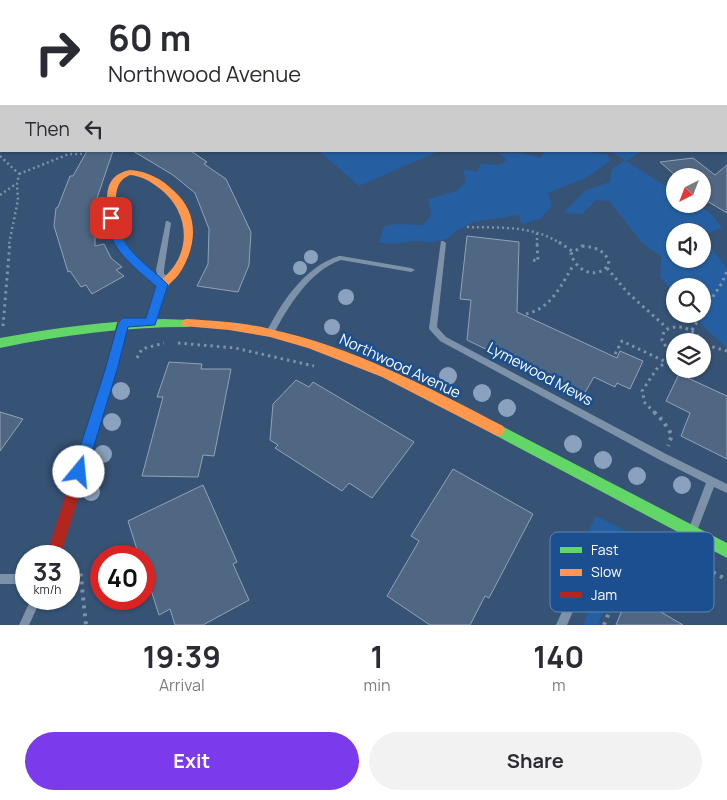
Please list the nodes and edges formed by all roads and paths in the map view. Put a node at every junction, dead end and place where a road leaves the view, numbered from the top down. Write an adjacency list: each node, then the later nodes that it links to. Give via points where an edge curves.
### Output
1 (82, 154): 3 (path, via 69,154)
2 (0, 156): 3 (path)
3 (19, 174): 4 (path)
4 (17, 184): 5 (path); 23 (path, via 18,200 8,250)
5 (0, 195)
6 (168, 223): 16 (lane, via 160,270)
7 (468, 227): 8 (path)
8 (537, 233): 10 (path, via 548,235); 11 (path, via 538,261)
9 (442, 243): 38 (lane, Lymewood Mews, via 433,328 443,339)
10 (572, 251): 12 (path, via 570,258); 13 (path, via 582,246 602,251 609,259)
11 (533, 260)
12 (574, 264): 13 (path, via 588,272); 18 (path, via 548,305)
13 (607, 268): 22 (path)
14 (412, 270): 25 (lane, via 334,259 284,305)
15 (727, 271): 17 (path)
16 (166, 282): 16 (street, via 132,260 112,229 110,206 113,184 125,173 137,172 157,182 176,198 186,214 189,232 184,258); 19 (street)
17 (711, 300)
18 (526, 314)
19 (151, 322): 20 (street, Northwood Avenue); 25 (street, Northwood Avenue, via 233,326)
20 (123, 323): 28 (street, Northwood Avenue, via 44,333); 48 (street)
21 (696, 323): 24 (path)
22 (667, 328): 24 (path); 30 (path, via 662,335)
23 (2, 329)
24 (692, 330): 26 (path)
25 (270, 333): 41 (street, Northwood Avenue, via 310,343 370,365)
26 (696, 333)
27 (167, 342): 34 (path, via 142,349)
28 (0, 343)
29 (174, 343): 37 (path, via 235,348)
30 (666, 347)
31 (711, 347): 32 (path)
32 (727, 351)
33 (615, 354): 35 (path, via 622,341)
34 (136, 361)
35 (666, 362)
36 (666, 363): 38 (path, via 658,367 642,391 645,403 672,435)
37 (321, 368)
38 (663, 457): 39 (lane, Lymewood Mews)
39 (711, 482): 40 (lane, Lymewood Mews); 46 (lane)
40 (727, 489)
41 (650, 510): 44 (path); 45 (street, Northwood Avenue)
42 (632, 528): 43 (path)
43 (639, 532)
44 (641, 532)
45 (691, 532)
46 (693, 532)
47 (714, 544): 49 (street, Northwood Avenue)
48 (56, 545)
49 (727, 551)
50 (80, 569): 59 (path)
51 (714, 573): 54 (path)
52 (0, 579): 53 (lane)
53 (15, 579)
54 (727, 580)
55 (31, 610): 58 (lane)
56 (567, 612): 60 (lane)
57 (609, 612): 61 (path)
58 (24, 625)
59 (86, 625)
60 (561, 625)
61 (604, 625)

